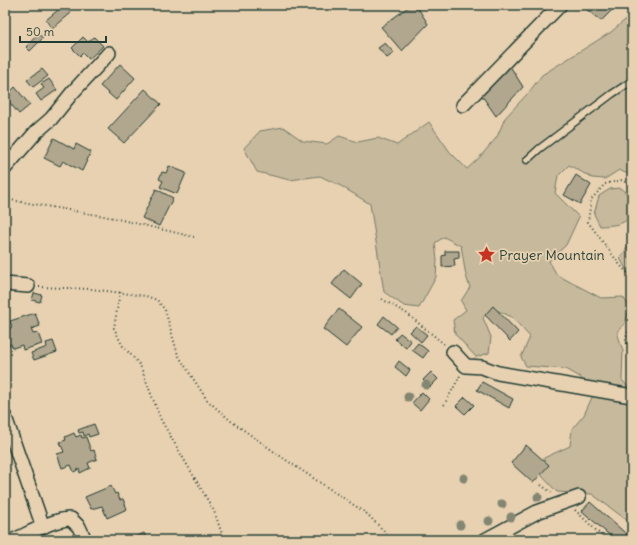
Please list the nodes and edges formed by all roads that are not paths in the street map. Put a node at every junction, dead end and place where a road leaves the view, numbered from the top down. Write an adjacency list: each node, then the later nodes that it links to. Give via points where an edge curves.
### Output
1 (560, 5): 4 (street)
2 (109, 53): 6 (street)
3 (632, 81): 5 (lane)
4 (464, 104)
5 (527, 160)
6 (5, 168)
7 (5, 284): 8 (street)
8 (28, 286)
9 (453, 352): 10 (street, via 466,366 482,366 498,373)
10 (632, 396)
11 (5, 417): 13 (street)
12 (579, 497): 16 (street, via 536,512)
13 (43, 527): 14 (street); 15 (street, via 71,519 79,527)
14 (14, 540)
15 (85, 540)
16 (485, 540)

